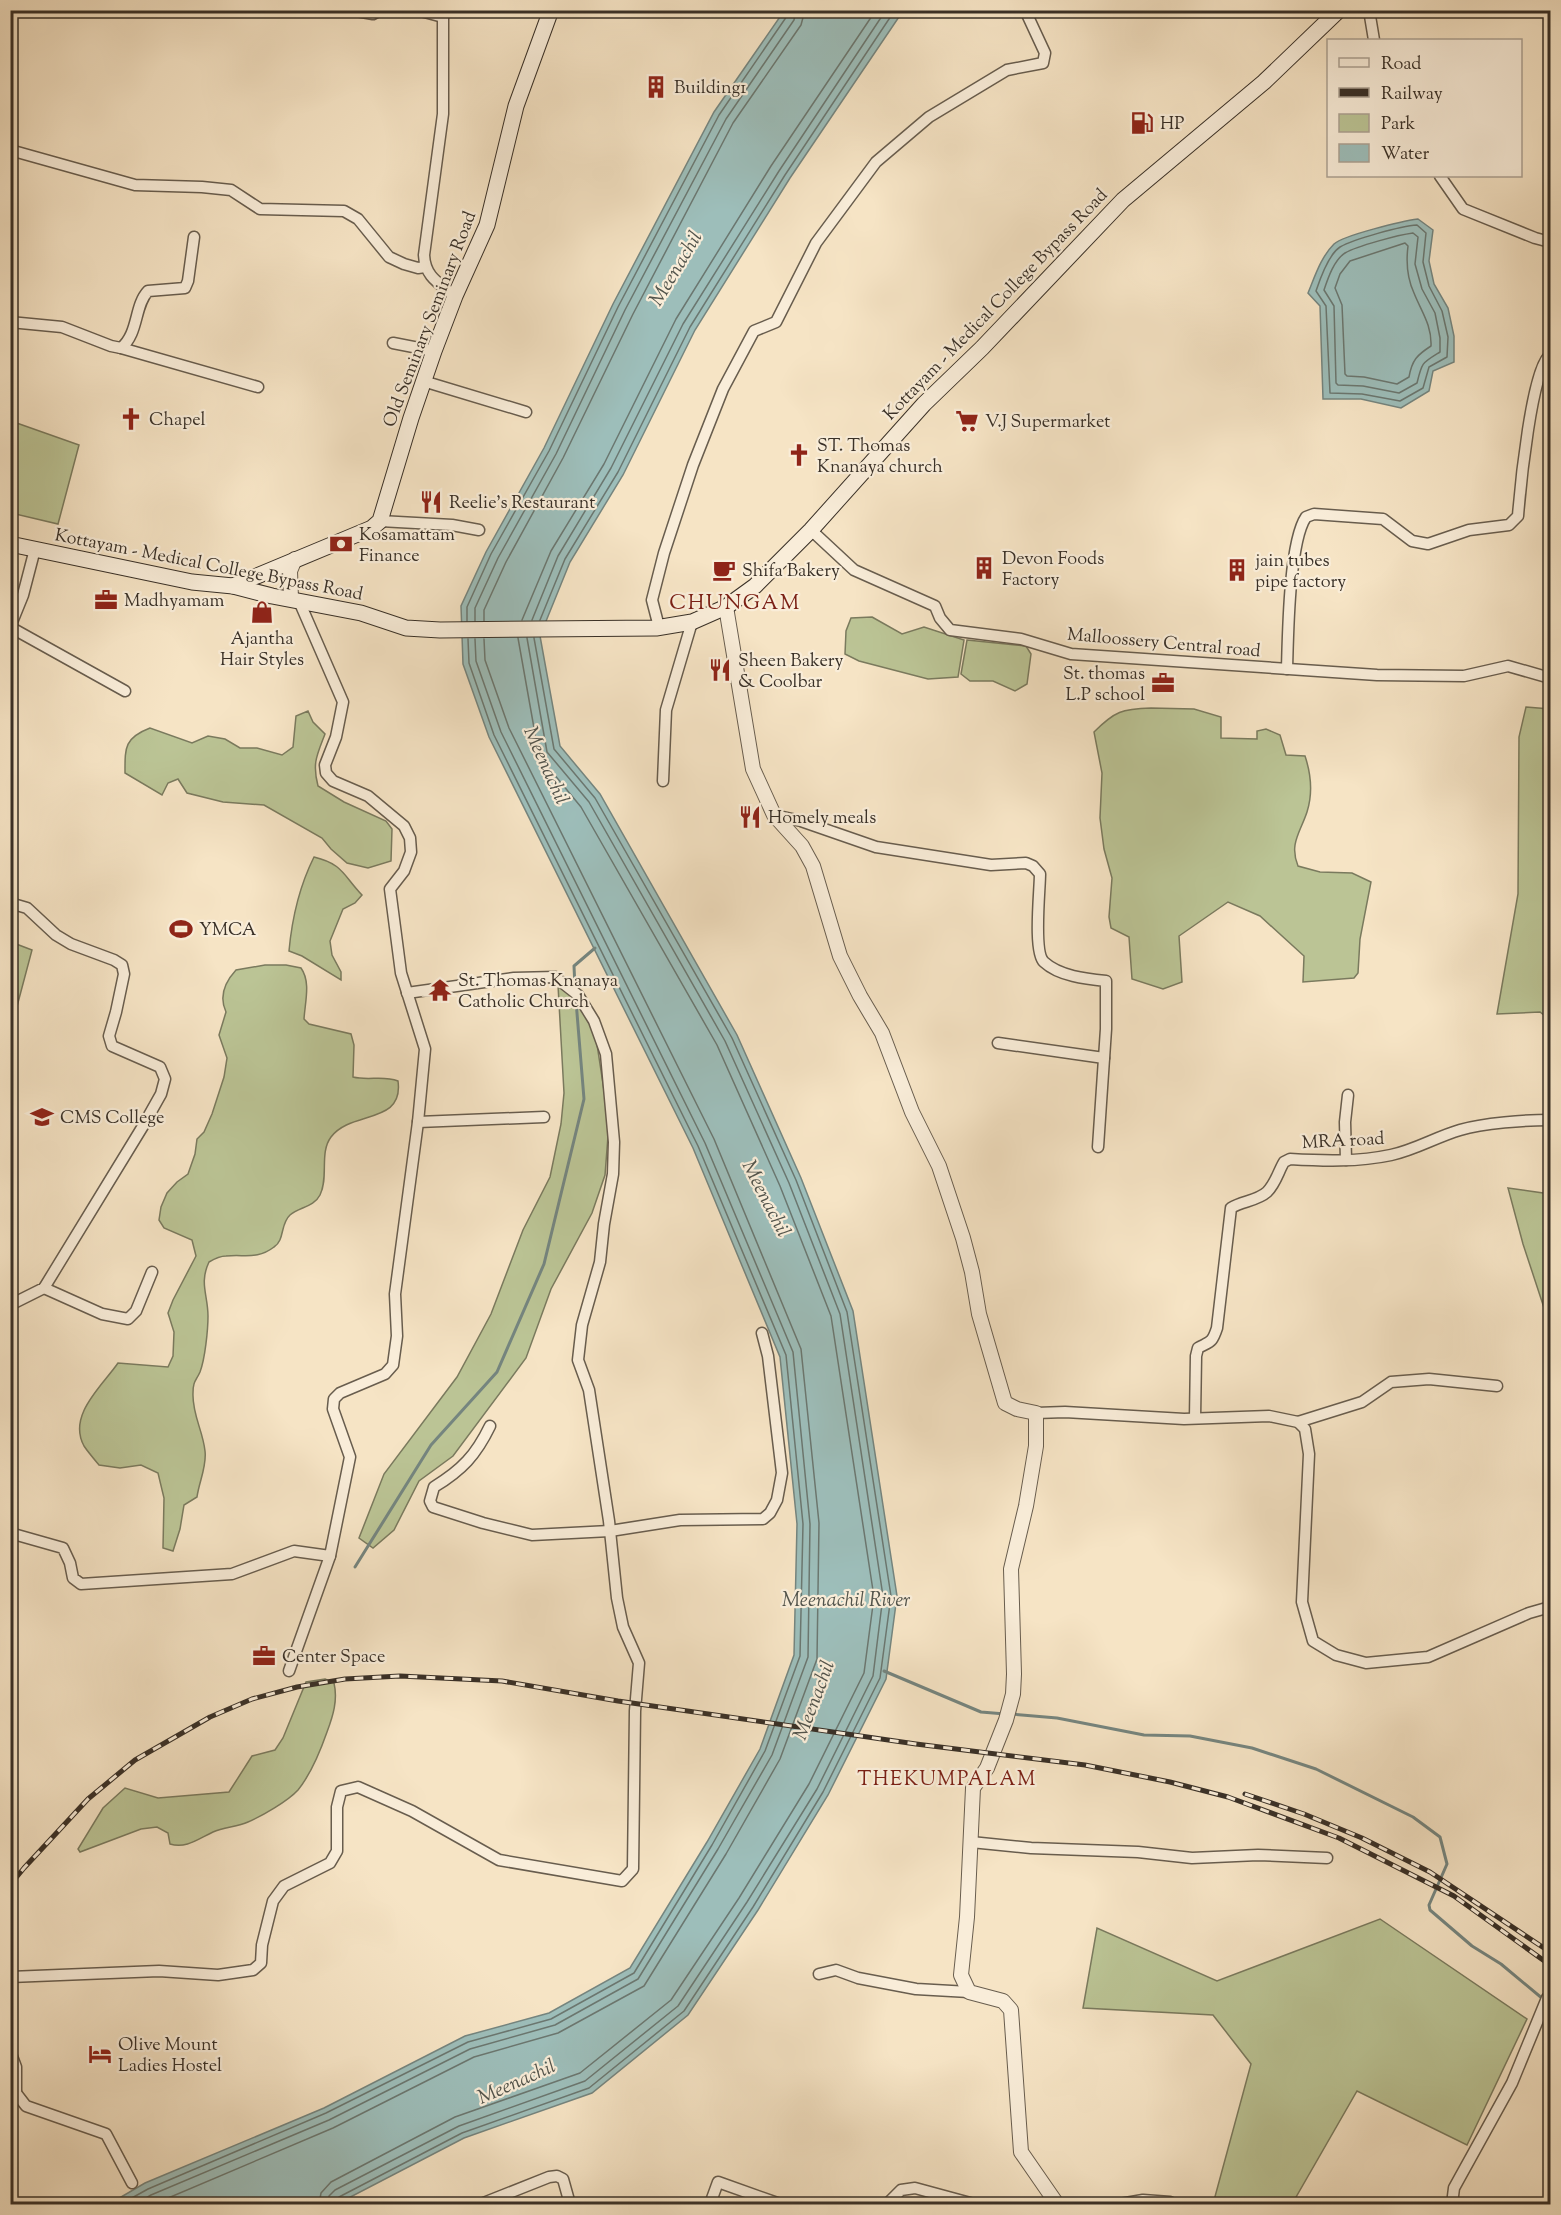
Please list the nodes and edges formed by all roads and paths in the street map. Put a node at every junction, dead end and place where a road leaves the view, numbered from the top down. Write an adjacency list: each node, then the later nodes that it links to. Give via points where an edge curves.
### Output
1 (351, 10): 2 (street, via 373,14)
2 (380, 10)
3 (417, 10): 8 (street)
4 (551, 10): 15 (main road, Old Seminary Seminary Road, via 516,106 488,225)
5 (1025, 10): 35 (street, via 1045,53 1043,63 1007,70 929,117 876,162 816,243 776,322 754,331 723,389 693,465 652,600)
6 (1339, 10): 26 (main road, Kottayam - Medical College Bypass Road, via 1264,82 1123,200 924,404)
7 (1369, 10): 9 (street)
8 (443, 14): 14 (street, via 444,114)
9 (1374, 39)
10 (10, 150): 14 (street, via 135,185 231,190 260,209 344,211 358,219 389,257)
11 (1441, 177): 13 (street, via 1463,209)
12 (194, 237): 18 (street, via 185,288 148,291 142,297 129,342)
13 (1551, 242)
14 (425, 267): 15 (street)
15 (455, 296): 19 (main road, Old Seminary Seminary Road)
16 (10, 322): 18 (street, via 62,327)
17 (393, 343): 19 (street)
18 (121, 348): 22 (street)
19 (434, 351): 21 (main road, Old Seminary Seminary Road)
20 (1551, 355): 36 (street, via 1542,365 1535,395 1518,516 1509,525 1469,530 1428,544 1412,541 1383,519 1314,514 1306,517 1294,565)
21 (423, 381): 23 (street); 24 (main road, Old Seminary Seminary Road)
22 (258, 387)
23 (526, 412)
24 (380, 521): 25 (street); 29 (main road, via 372,528)
25 (479, 530)
26 (811, 530): 32 (main road, Kottayam - Medical College Bypass Road, via 755,586); 36 (street, Malloossery Central road, via 854,570 935,606 950,630 1022,639 1071,654)
27 (10, 544): 28 (main road, Kottayam - Medical College Bypass Road)
28 (35, 549): 30 (main road, Kottayam - Medical College Bypass Road, via 192,582); 34 (street)
29 (295, 559): 30 (main road); 31 (street, via 290,571)
30 (233, 586): 31 (main road, Kottayam - Medical College Bypass Road)
31 (295, 600): 35 (main road, Kottayam - Medical College Bypass Road, via 361,613 406,628); 42 (street, via 344,702 326,773 333,781 368,796 404,826 410,837 408,862 390,889)
32 (726, 607): 33 (main road, Kottayam - Medical College Bypass Road); 40 (street, via 753,769)
33 (692, 622): 35 (main road, Kottayam - Medical College Bypass Road); 39 (street, via 666,710)
34 (10, 627): 38 (street)
35 (657, 628)
36 (1287, 669): 37 (street, Malloossery Central road, via 1464,676 1508,666)
37 (1551, 678)
38 (125, 691)
39 (663, 781)
40 (774, 815): 44 (street, via 904,853 991,865 1033,866 1040,874 1038,926 1043,962 1068,974 1106,981); 56 (street, via 813,866 840,956 882,1033 912,1112 939,1166 963,1238 979,1314 1005,1403)
41 (10, 903): 52 (street, via 27,908 71,944 122,965 124,974 109,1036 112,1046 160,1067 165,1079 143,1126)
42 (407, 993): 48 (street, via 425,1049); 60 (street, via 514,978 555,977 578,995 594,1021 606,1054 613,1174 600,1262 582,1324 578,1360 589,1390)
43 (998, 1043): 44 (street)
44 (1104, 1058): 49 (street)
45 (1347, 1095): 50 (street)
46 (544, 1117): 48 (street)
47 (1551, 1120): 50 (street, MRA road, via 1481,1125 1389,1156)
48 (418, 1122): 62 (street, via 394,1294 397,1336 393,1365 386,1374 334,1399 333,1409 350,1457)
49 (1098, 1147)
50 (1346, 1160): 57 (street, MRA road, via 1290,1159 1284,1162 1266,1193 1231,1208 1217,1328 1214,1339 1198,1348 1196,1356)
51 (152, 1272): 52 (street, via 136,1311 128,1319 102,1314)
52 (44, 1288): 53 (street)
53 (10, 1305)
54 (762, 1333): 60 (street, via 782,1473 770,1513 763,1519 680,1520)
55 (1497, 1386): 58 (street, via 1429,1379 1391,1382 1362,1402)
56 (1036, 1413): 57 (street); 65 (street, via 1036,1446 1011,1569 1014,1674 1008,1713 987,1768 973,1788)
57 (1195, 1418): 58 (street, via 1269,1416)
58 (1298, 1422): 63 (street, via 1305,1429 1309,1454 1302,1602 1313,1641 1336,1655 1366,1663 1428,1657)
59 (490, 1426): 60 (street, via 480,1448 454,1475 434,1487 430,1501 433,1507 532,1535)
60 (610, 1531): 68 (street, via 623,1627 639,1663 633,1869 621,1881 499,1860 412,1810 358,1787 341,1791 337,1851 330,1863 284,1886 273,1901 261,1963 253,1970 218,1975 159,1971)
61 (10, 1533): 62 (street, via 63,1548 73,1578 81,1584 232,1574 294,1551)
62 (330, 1556): 64 (street)
63 (1551, 1607)
64 (289, 1671)
65 (971, 1842): 66 (street, via 1192,1858); 69 (street, via 961,1975)
66 (1327, 1858)
67 (819, 1974): 69 (street, via 836,1970 916,1989)
68 (10, 1977)
69 (969, 1992): 80 (street, via 1003,2001 1011,2010 1021,2152)
70 (1551, 1996): 83 (street, via 1512,2083 1454,2188)
71 (10, 2051): 72 (street, via 16,2067)
72 (13, 2093): 73 (street, via 26,2106 106,2134)
73 (132, 2183)
74 (481, 2205): 75 (street, via 557,2176 563,2179)
75 (570, 2205)
76 (710, 2205): 77 (street, via 718,2182)
77 (780, 2205)
78 (886, 2205): 79 (street, via 901,2190 915,2188)
79 (974, 2205)
80 (1057, 2205)
81 (1120, 2205): 82 (street, via 1143,2200)
82 (1174, 2205)
83 (1452, 2205)

